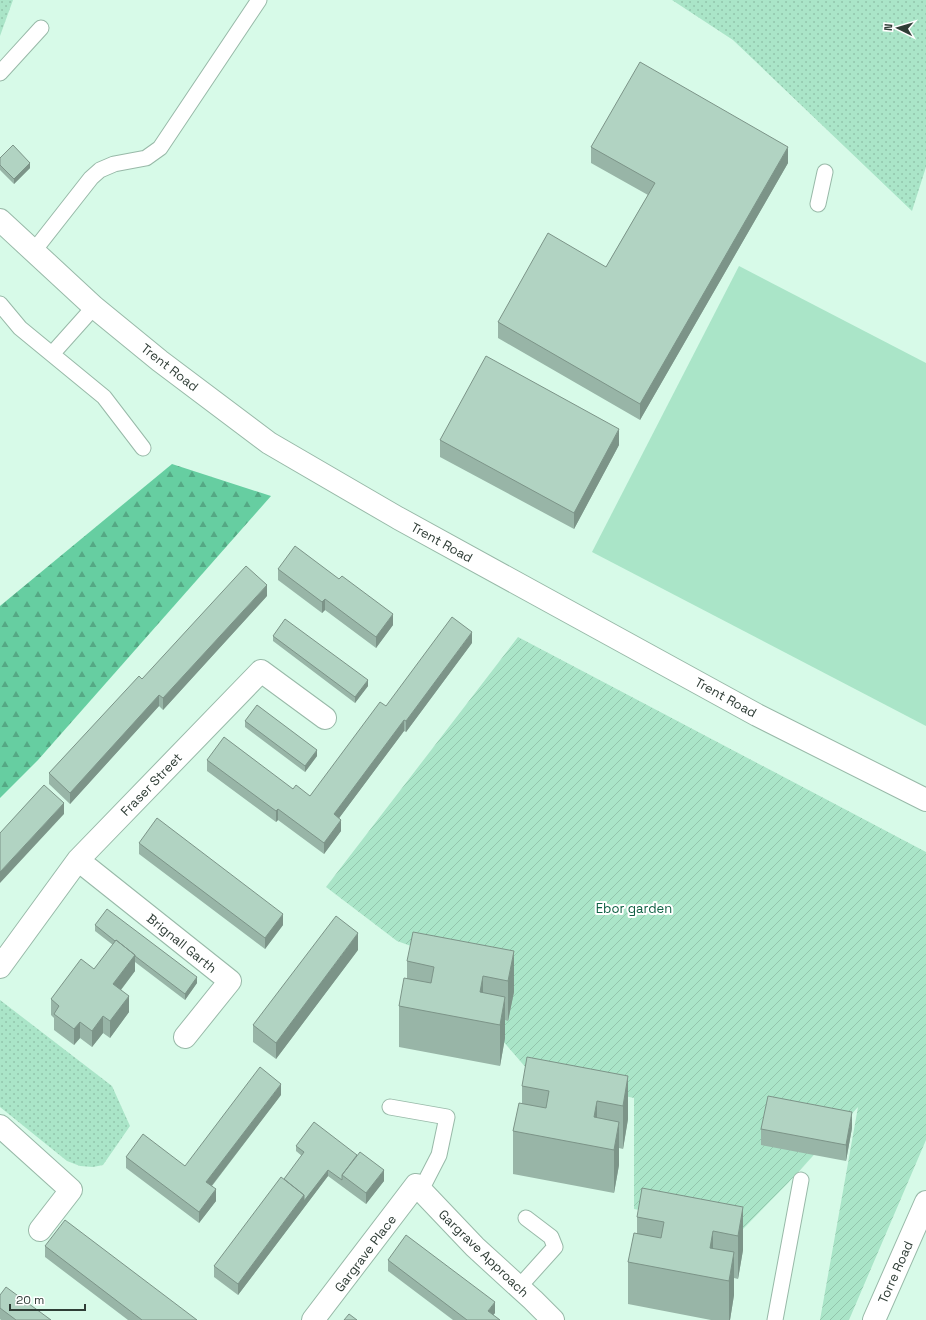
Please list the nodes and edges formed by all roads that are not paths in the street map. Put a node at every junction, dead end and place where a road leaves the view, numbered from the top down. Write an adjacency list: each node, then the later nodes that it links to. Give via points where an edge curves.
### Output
1 (259, 0): 7 (lane, via 160,148 146,158 114,164 90,178)
2 (41, 28): 3 (lane)
3 (0, 73)
4 (825, 172): 5 (lane)
5 (818, 204)
6 (0, 220): 7 (street, Trent Road)
7 (34, 252): 9 (street, Trent Road)
8 (0, 304): 10 (lane, via 20,328)
9 (94, 307): 10 (lane); 13 (street, Trent Road, via 160,361 269,443 398,518 757,715)
10 (52, 354): 11 (lane, via 104,397)
11 (143, 448)
12 (325, 718): 14 (street, Fraser Street, via 261,671)
13 (926, 800)
14 (78, 860): 15 (street, Fraser Street); 16 (street, Brignall Garth, via 230,981)
15 (0, 967)
16 (185, 1037)
17 (390, 1107): 20 (lane, via 447,1117 439,1156)
18 (0, 1126): 23 (street, via 71,1190)
19 (801, 1180): 27 (lane)
20 (419, 1188): 24 (street, Gargrave Approach, via 475,1247); 25 (street, Gargrave Place)
21 (925, 1205): 28 (street, Torre Road)
22 (526, 1218): 24 (lane, via 551,1237 555,1247)
23 (40, 1230)
24 (519, 1287): 26 (street, Gargrave Approach)
25 (313, 1320)
26 (552, 1320)
27 (775, 1320)
28 (874, 1320)

